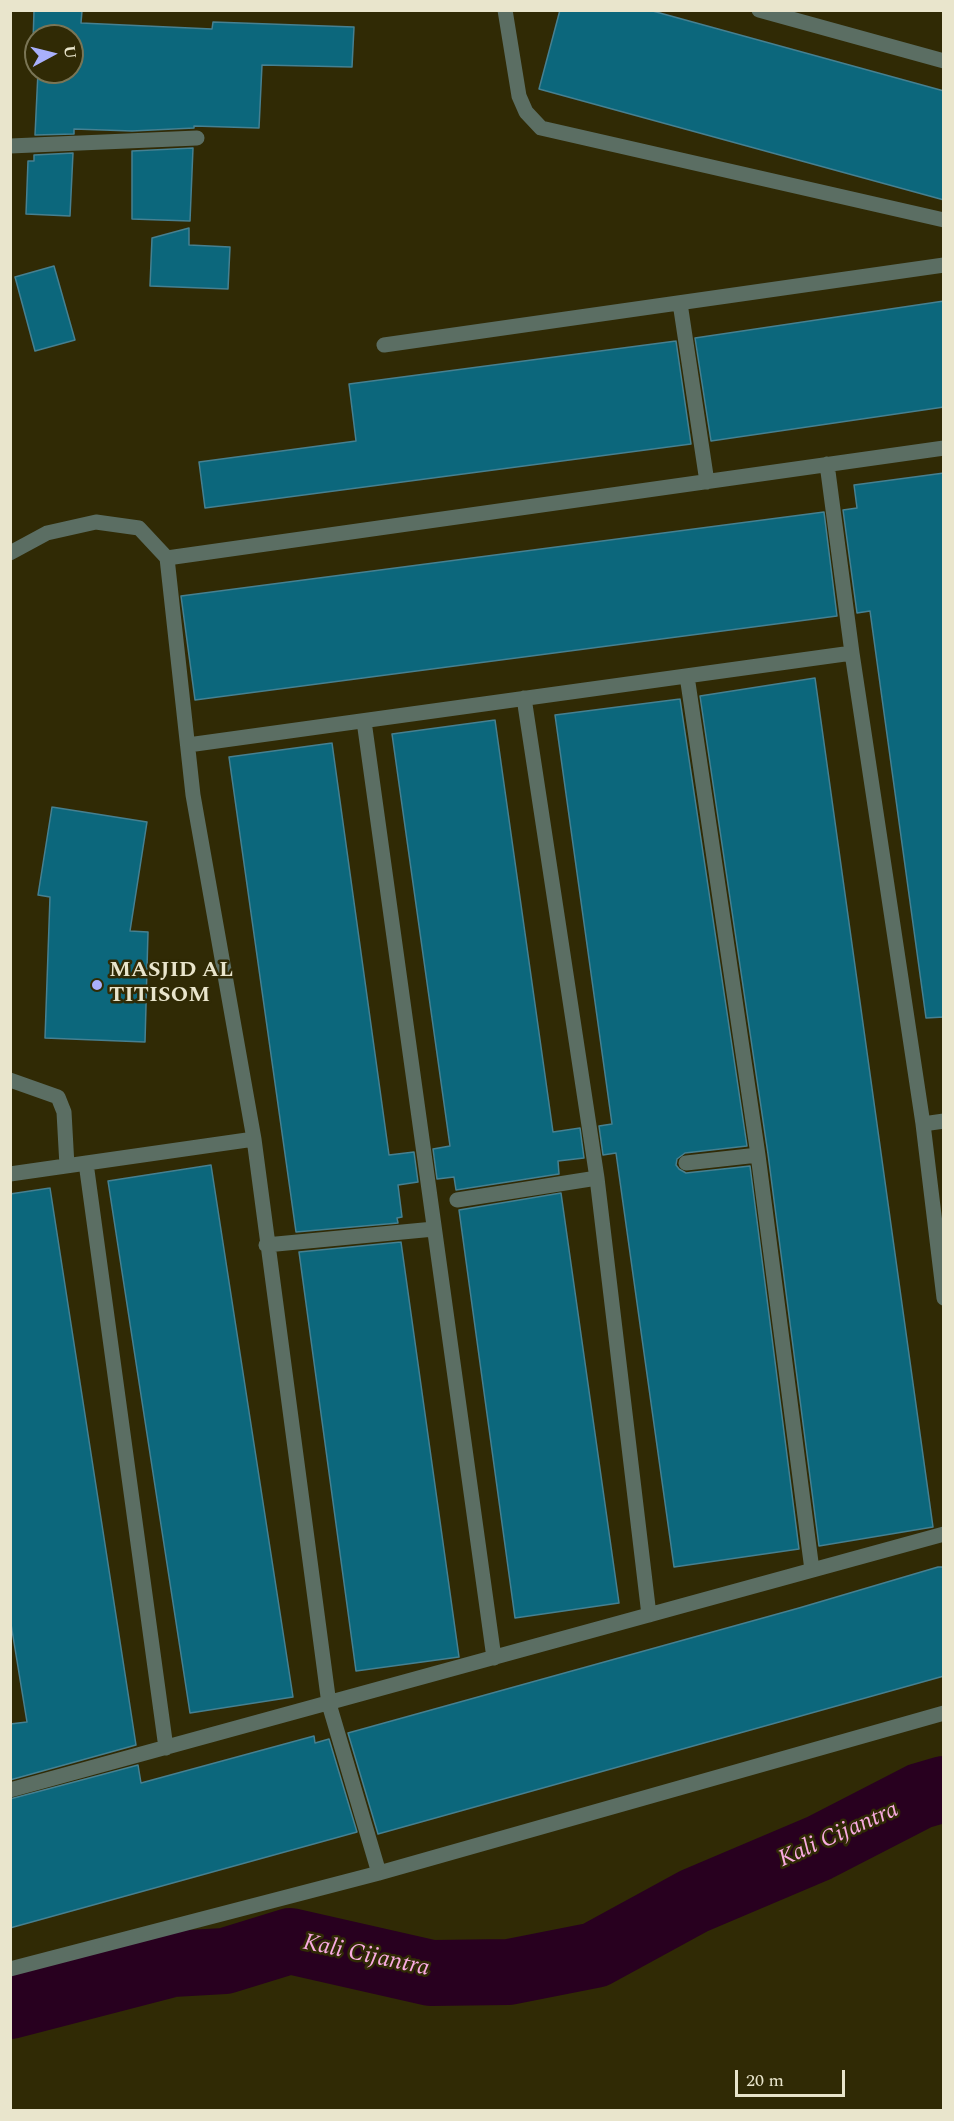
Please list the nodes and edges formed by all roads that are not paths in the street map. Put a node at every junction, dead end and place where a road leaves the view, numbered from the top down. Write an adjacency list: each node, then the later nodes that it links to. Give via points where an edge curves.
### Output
1 (505, 10): 6 (street, via 519,96 525,112 541,128)
2 (759, 10): 3 (street)
3 (944, 61)
4 (197, 138): 5 (street)
5 (10, 146)
6 (944, 220)
7 (944, 265): 8 (street)
8 (680, 303): 9 (street); 12 (street)
9 (384, 345)
10 (944, 448): 11 (street)
11 (827, 464): 12 (street); 15 (street)
12 (707, 482): 14 (street)
13 (10, 553): 14 (street, via 47,533 96,522 139,528)
14 (168, 558): 19 (street)
15 (852, 653): 16 (street); 22 (street)
16 (687, 676): 17 (street); 24 (street)
17 (524, 698): 18 (street); 29 (street)
18 (364, 720): 19 (street); 31 (street)
19 (188, 745): 23 (street, via 193,795)
20 (10, 1080): 27 (street, via 58,1097 64,1112)
21 (944, 1121): 22 (street)
22 (923, 1124): 33 (street)
23 (254, 1139): 25 (street); 32 (street)
24 (758, 1155): 26 (street); 35 (street)
25 (86, 1163): 27 (street); 40 (street)
26 (686, 1163)
27 (67, 1166): 28 (street)
28 (10, 1174)
29 (597, 1178): 30 (street); 36 (street)
30 (457, 1200)
31 (434, 1229): 32 (street); 37 (street)
32 (266, 1245): 38 (street)
33 (944, 1298)
34 (944, 1534): 35 (street)
35 (812, 1570): 36 (street)
36 (649, 1615): 37 (street)
37 (494, 1658): 38 (street)
38 (329, 1704): 40 (street); 42 (street)
39 (944, 1713): 42 (street)
40 (166, 1748): 41 (street)
41 (10, 1790)
42 (379, 1873): 43 (street)
43 (10, 1969)

